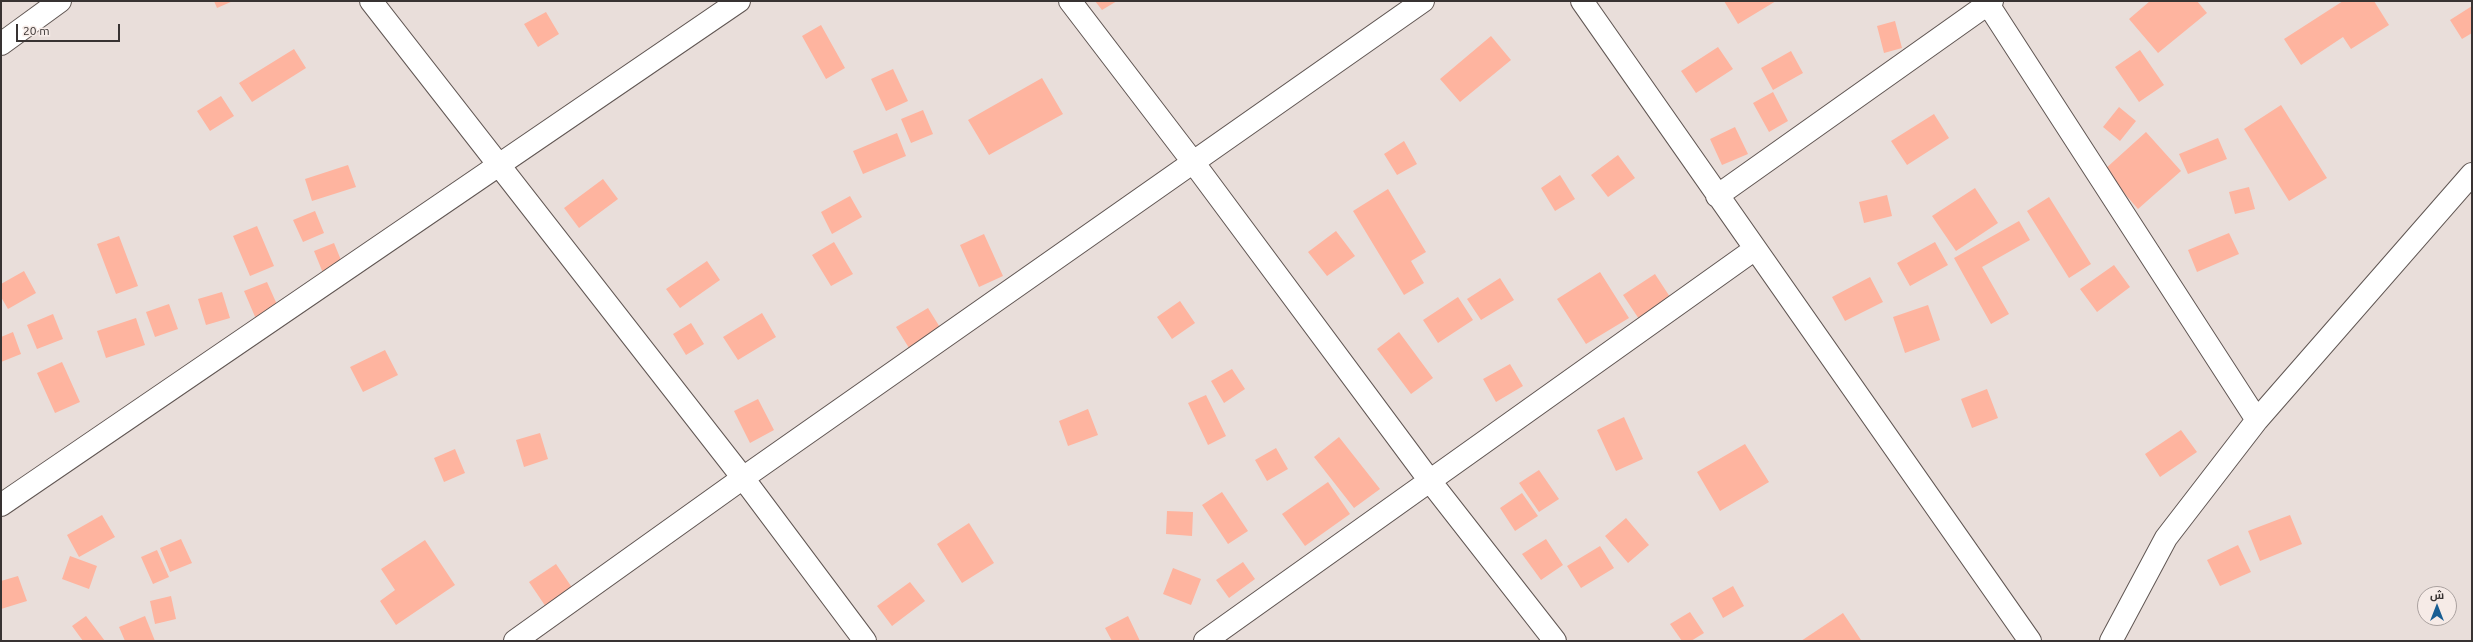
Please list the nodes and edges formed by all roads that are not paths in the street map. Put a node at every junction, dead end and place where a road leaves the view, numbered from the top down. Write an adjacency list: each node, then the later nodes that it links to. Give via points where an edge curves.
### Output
1 (60, 1): 8 (street)
2 (371, 1): 10 (street)
3 (739, 1): 10 (street)
4 (1070, 1): 9 (street)
5 (1423, 1): 9 (street)
6 (1582, 1): 12 (street)
7 (1988, 2): 12 (street); 14 (street)
8 (1, 44)
9 (1193, 162): 15 (street); 16 (street)
10 (498, 164): 15 (street); 17 (street)
11 (2472, 174): 14 (street)
12 (1717, 196): 13 (street)
13 (1754, 249): 16 (street); 22 (street)
14 (2256, 420): 23 (street, via 2166,538)
15 (743, 478): 18 (street); 19 (street)
16 (1430, 481): 20 (street); 21 (street)
17 (1, 505)
18 (515, 641)
19 (865, 641)
20 (1205, 641)
21 (1556, 641)
22 (2030, 641)
23 (2111, 641)

